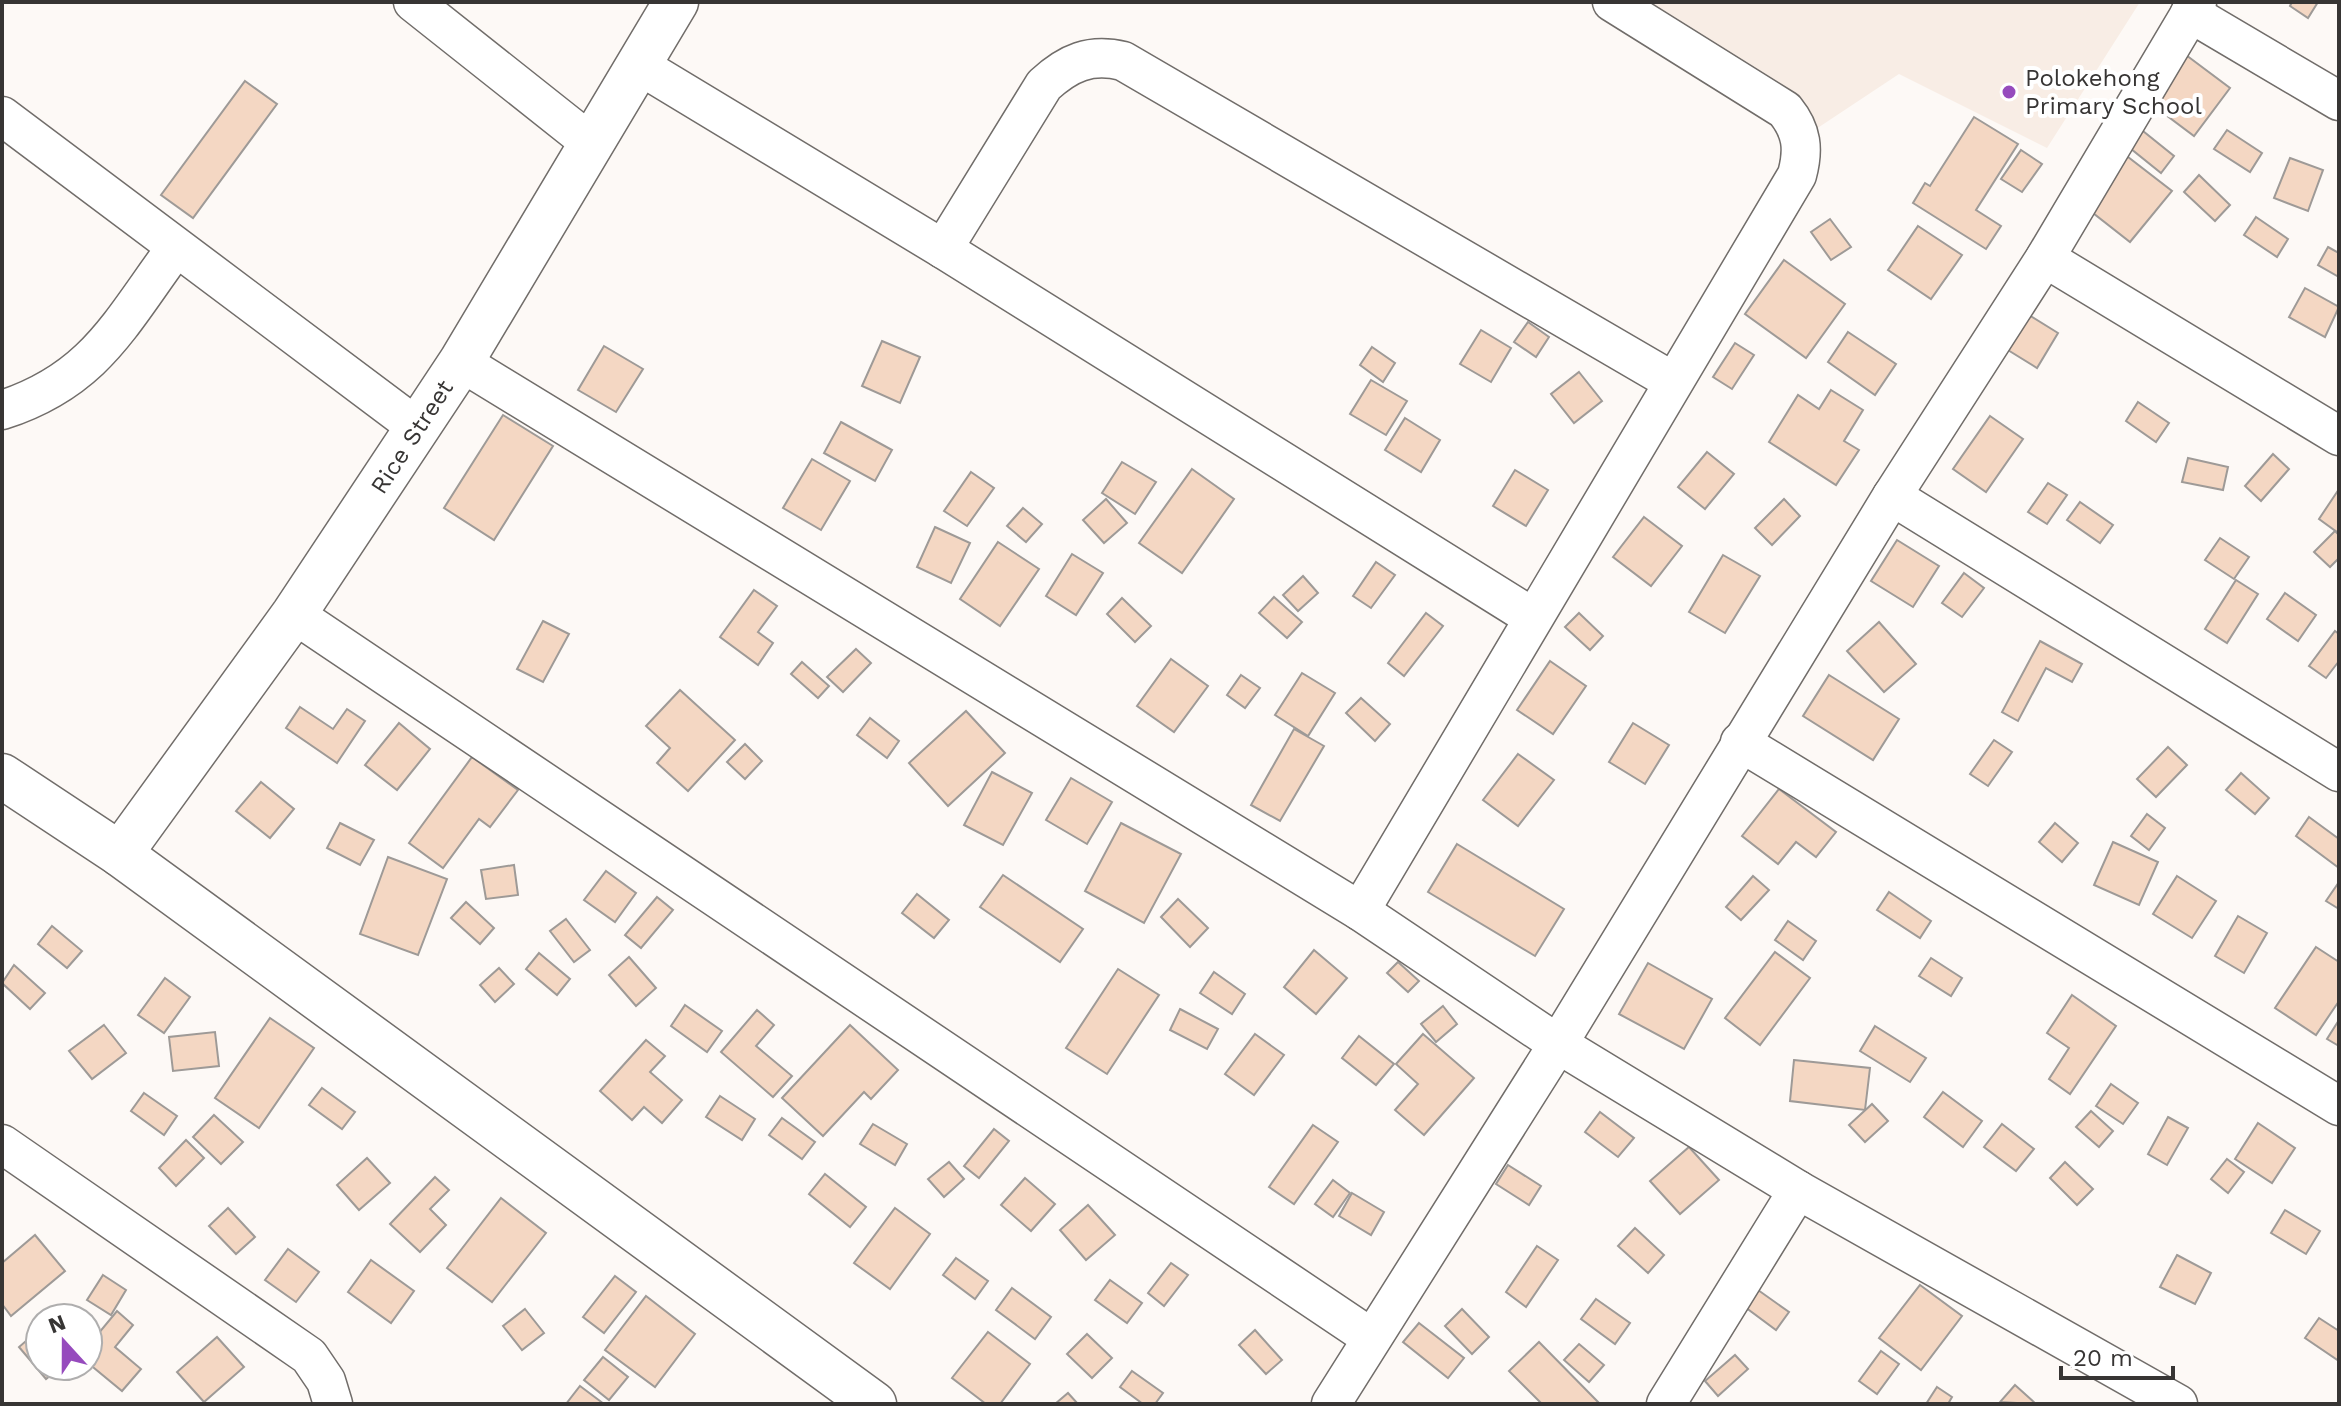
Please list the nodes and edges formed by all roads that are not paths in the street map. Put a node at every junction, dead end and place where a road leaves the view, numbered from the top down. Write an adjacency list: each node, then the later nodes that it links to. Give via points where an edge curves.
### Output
1 (413, 2): 8 (street)
2 (676, 2): 5 (street, Rice Street)
3 (1612, 2): 13 (street, via 1785,110 1801,139 1797,175)
4 (2194, 7): 6 (street); 11 (street)
5 (637, 64): 8 (street, Rice Street); 10 (street)
6 (2339, 101)
7 (2, 116): 9 (street)
8 (592, 144): 12 (street, Rice Street)
9 (175, 249): 14 (street, via 93,360 57,388); 15 (street)
10 (943, 249): 13 (street, via 1044,85 1083,59 1107,57 1123,61); 19 (street)
11 (2045, 258): 16 (street); 17 (street)
12 (461, 362): 15 (street, Rice Street); 24 (street)
13 (1672, 381): 19 (street)
14 (2, 410)
15 (418, 428): 18 (street, Rice Street)
16 (2339, 436)
17 (1892, 496): 20 (street); 21 (street)
18 (294, 614): 23 (street, Rice Street); 29 (street)
19 (1532, 617): 24 (street)
20 (1740, 742): 25 (street); 26 (street)
21 (2339, 772)
22 (2, 776): 23 (street)
23 (120, 854): 31 (street)
24 (1360, 911): 25 (street)
25 (1558, 1044): 28 (street); 29 (street)
26 (2339, 1106)
27 (2, 1144): 30 (street, via 309,1356 326,1381)
28 (1798, 1190): 33 (street); 34 (street)
29 (1370, 1337): 32 (street)
30 (333, 1404)
31 (874, 1404)
32 (1331, 1404)
33 (1666, 1404)
34 (2178, 1404)

